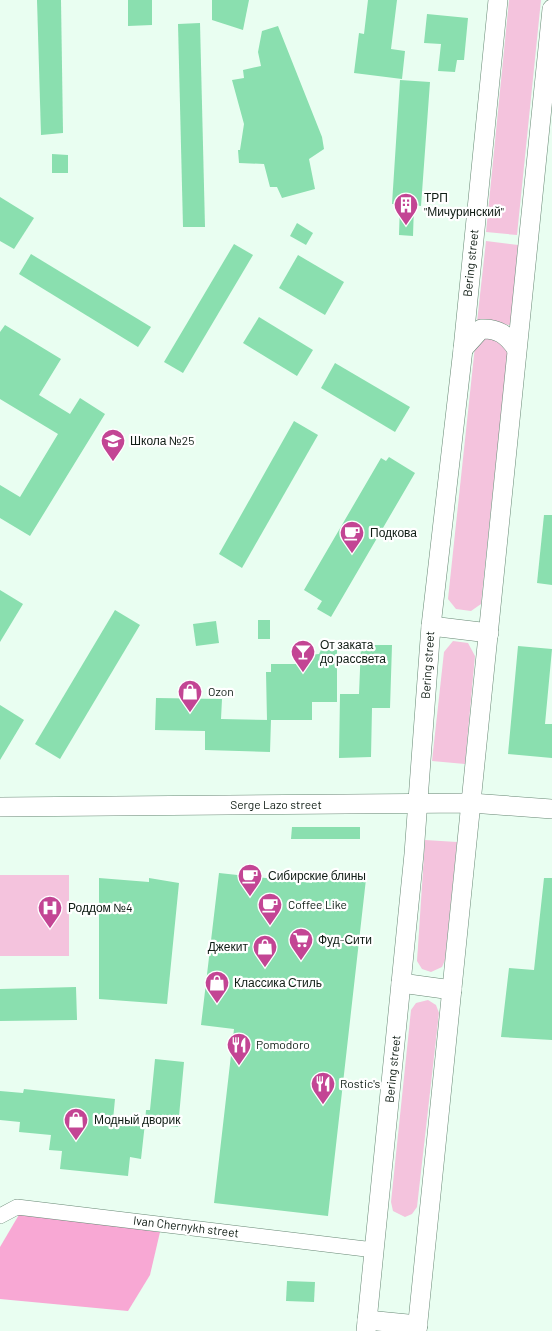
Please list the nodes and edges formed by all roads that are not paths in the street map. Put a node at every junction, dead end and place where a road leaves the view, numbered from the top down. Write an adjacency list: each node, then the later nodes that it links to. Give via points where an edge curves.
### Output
1 (498, 0): 4 (street, Bering street)
2 (552, 9): 3 (street)
3 (516, 348): 4 (street, via 502,333 492,328 481,329); 6 (street)
4 (463, 349): 5 (street, Bering street)
5 (431, 626): 6 (street); 8 (street, Bering street)
6 (489, 633): 7 (street)
7 (471, 803): 8 (street, Serge Lazo street); 10 (street, Serge Lazo street); 12 (street)
8 (417, 804): 9 (street, Serge Lazo street); 11 (street, Bering street)
9 (0, 807)
10 (552, 809)
11 (401, 983): 12 (street); 14 (street, Bering street)
12 (452, 990): 16 (street)
13 (0, 1216): 14 (street, Ivan Chernykh street, via 17,1207)
14 (374, 1250): 15 (street, Bering street)
15 (366, 1325): 16 (street)
16 (418, 1328)

